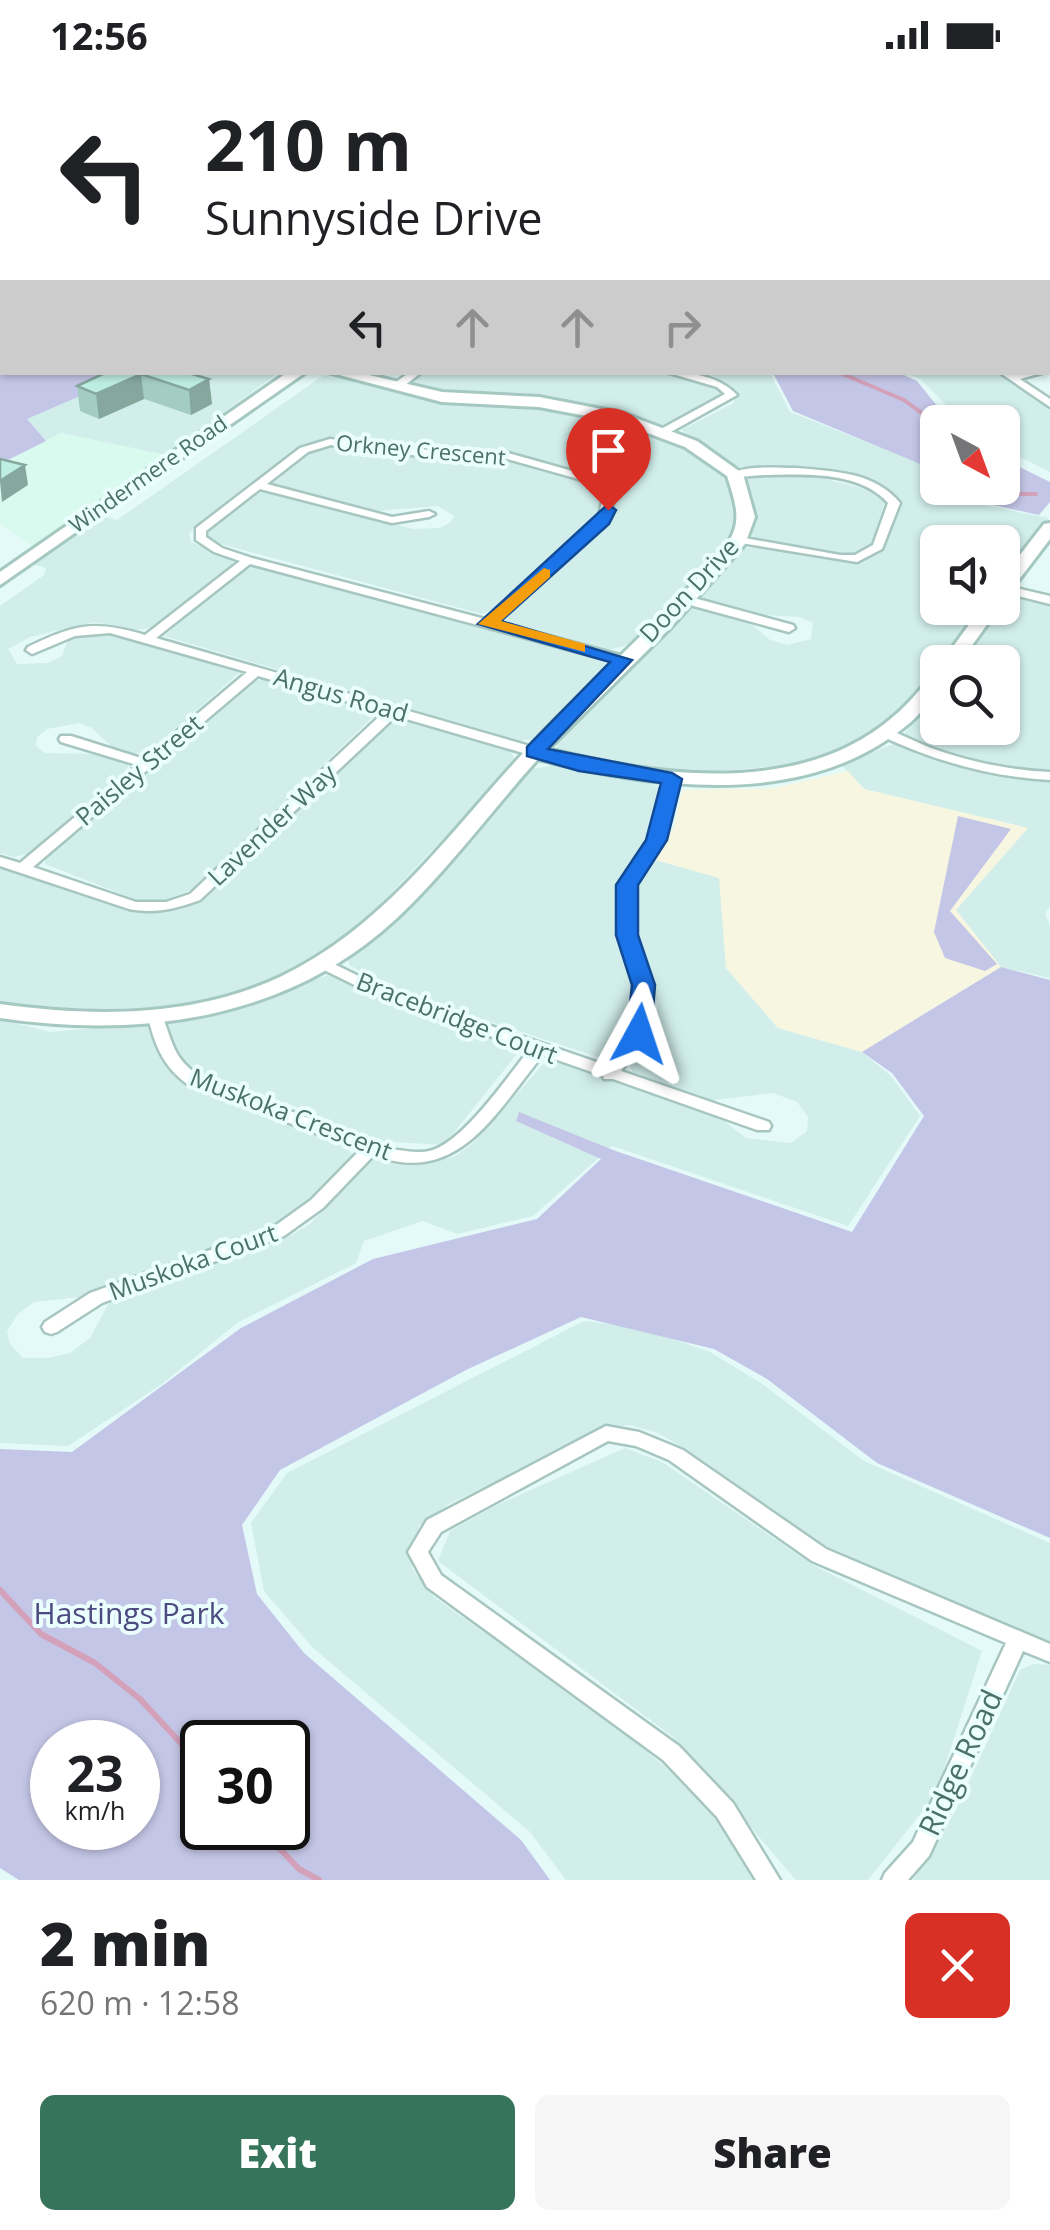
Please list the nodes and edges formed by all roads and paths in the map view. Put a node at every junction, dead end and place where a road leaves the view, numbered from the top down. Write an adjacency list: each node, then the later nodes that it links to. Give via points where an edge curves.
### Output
1 (295, 375): 16 (street, Windermere Road)
2 (346, 375): 6 (street)
3 (413, 375): 6 (street)
4 (682, 375): 8 (street, via 732,395)
5 (1009, 375): 7 (street)
6 (396, 387): 8 (street, via 442,397 539,402)
7 (1050, 404)
8 (665, 431): 9 (street)
9 (735, 474): 13 (street, Doon Drive, via 747,517); 13 (street, via 807,470 884,490 894,503 878,547 857,559)
10 (258, 485): 11 (street, via 392,520); 14 (street, Orkney Crescent, via 200,530 208,545); 20 (street, Orkney Crescent, via 304,450 330,442 508,456 597,481 609,498 603,520)
11 (429, 514)
12 (1050, 528): 15 (street)
13 (739, 540): 18 (street, Doon Drive)
14 (248, 560): 20 (street, Orkney Crescent); 22 (street)
15 (1020, 568)
16 (0, 580)
17 (1020, 594): 19 (street)
18 (682, 599): 21 (street); 24 (street, Doon Drive)
19 (1050, 600)
20 (488, 624): 24 (street, Orkney Crescent)
21 (789, 628)
22 (148, 639): 23 (street, Angus Road, via 91,627); 25 (street, Angus Road)
23 (32, 650)
24 (623, 660): 30 (street, Doon Drive)
25 (256, 671): 27 (street, Angus Road); 31 (street, Paisley Street)
26 (920, 705): 28 (street)
27 (393, 711): 30 (street, Angus Road); 35 (street, Lavender Way, via 196,898 150,909)
28 (886, 734): 32 (street, via 933,754); 33 (street, via 804,768)
29 (66, 739): 31 (street)
30 (534, 752): 33 (street); 36 (street, Doon Drive, via 399,903)
31 (146, 764): 35 (street, Paisley Street)
32 (1050, 776)
33 (672, 779): 40 (street, via 656,840 627,885 627,935 644,985 644,1011 639,1034)
34 (0, 861): 35 (street, Lavender Way)
35 (22, 869)
36 (323, 964): 38 (street, Doon Drive, via 238,1000); 39 (street, Bracebridge Court, via 384,994)
37 (0, 1011): 38 (street, Doon Drive, via 80,1022)
38 (156, 1016): 42 (street, Muskoka Crescent, via 166,1054 193,1080)
39 (538, 1050): 40 (street, Bracebridge Court); 42 (street, Muskoka Crescent, via 457,1144 436,1156)
40 (610, 1075): 41 (street, Bracebridge Court)
41 (763, 1126)
42 (370, 1148): 43 (street, Muskoka Court, via 288,1227 96,1298)
43 (52, 1326)
44 (1018, 1639): 45 (street); 46 (street, via 819,1555 676,1455 639,1439 606,1433 434,1526 418,1552 434,1582 671,1753 725,1810); 47 (street, Ridge Road, via 922,1850)
45 (1050, 1653)
46 (769, 1880)
47 (894, 1880)

